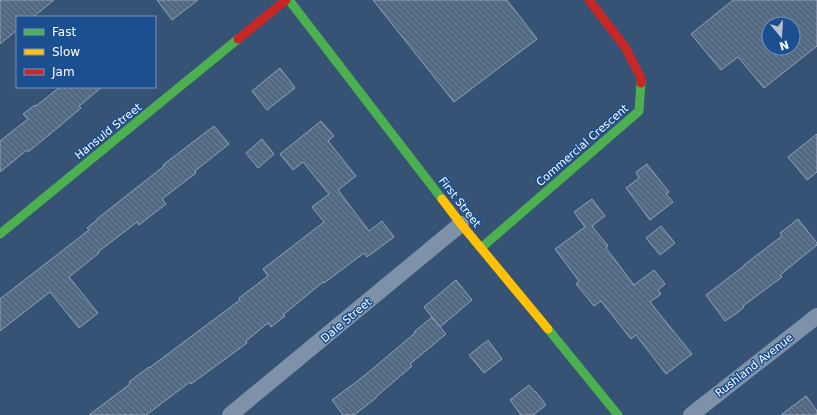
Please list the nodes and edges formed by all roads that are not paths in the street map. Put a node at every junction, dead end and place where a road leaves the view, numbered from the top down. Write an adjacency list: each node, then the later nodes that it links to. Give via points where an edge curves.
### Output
1 (288, 0): 3 (street, First Street); 4 (street, Hansuld Street)
2 (589, 0): 5 (street, Commercial Crescent, via 625,47 641,78 639,111)
3 (461, 224): 5 (street, First Street); 7 (street, Dale Street)
4 (0, 234)
5 (481, 248): 8 (street, First Street)
6 (817, 316): 9 (street, Rushland Avenue)
7 (230, 415)
8 (618, 415)
9 (692, 415)

